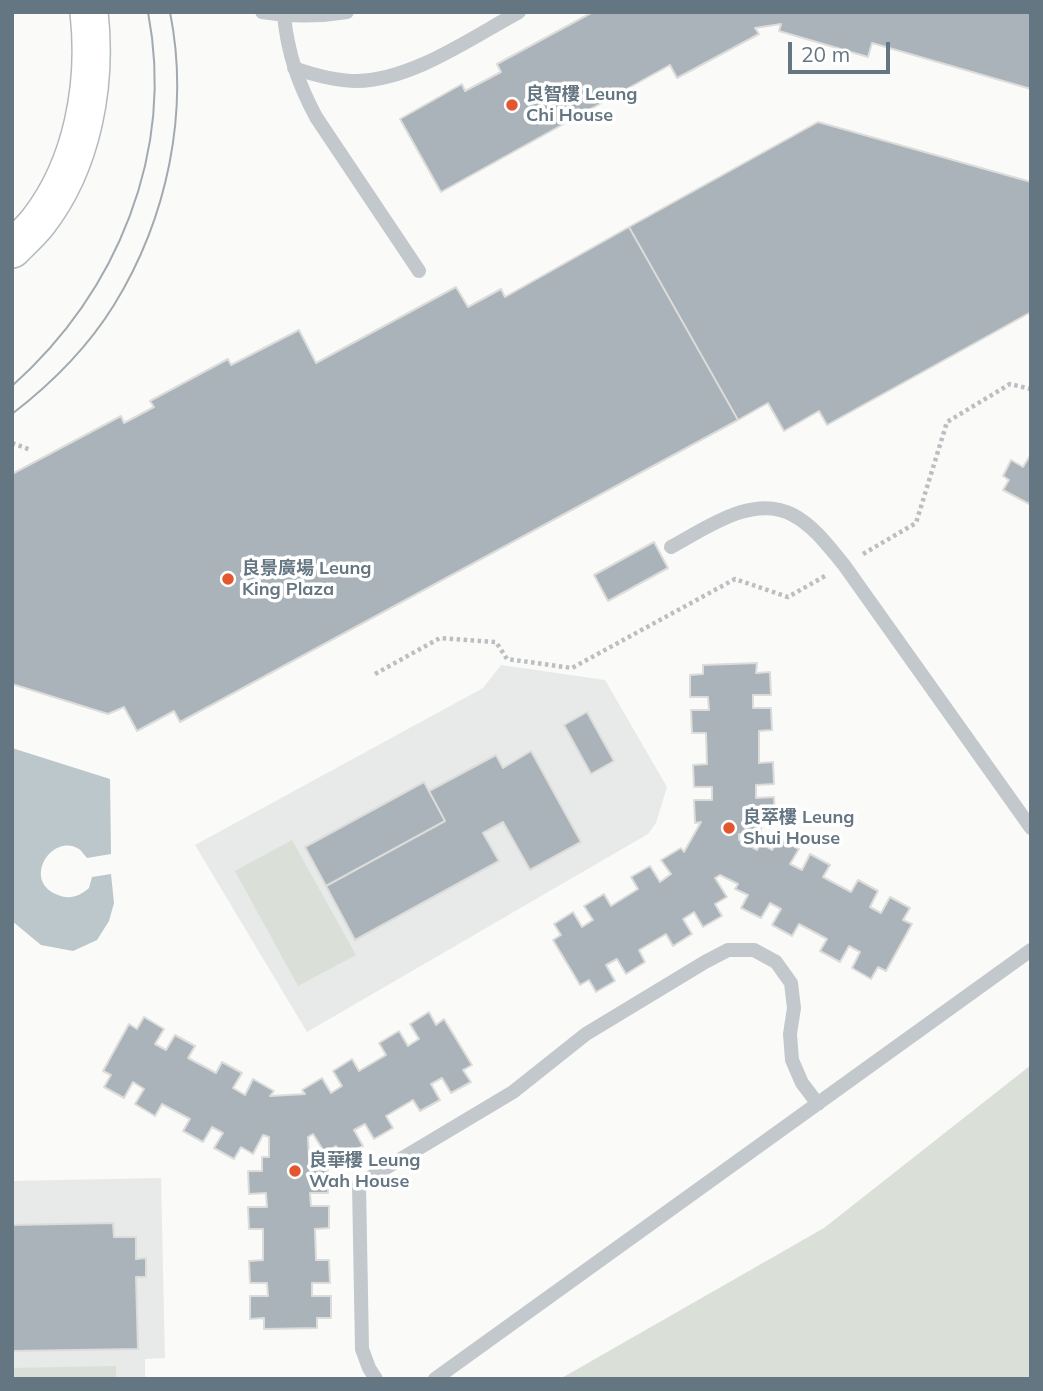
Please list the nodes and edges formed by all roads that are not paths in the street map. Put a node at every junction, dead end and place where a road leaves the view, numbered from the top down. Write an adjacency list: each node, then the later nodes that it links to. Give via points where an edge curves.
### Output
1 (89, 12): 7 (street, via 90,72 75,154 38,223)
2 (262, 12): 5 (lane)
3 (347, 12): 5 (lane)
4 (519, 12): 6 (lane, via 421,66 390,76 357,81)
5 (284, 16): 6 (lane)
6 (293, 68): 8 (lane, via 316,117)
7 (12, 248)
8 (419, 271)
9 (671, 547): 10 (lane, via 750,509 779,510 807,525 844,565)
10 (1031, 828)
11 (1031, 950): 12 (lane)
12 (818, 1104): 13 (lane, via 792,1060 791,983 776,962 754,950 728,950 586,1034 513,1092 359,1184 362,1349); 14 (lane)
13 (376, 1379)
14 (435, 1379)

